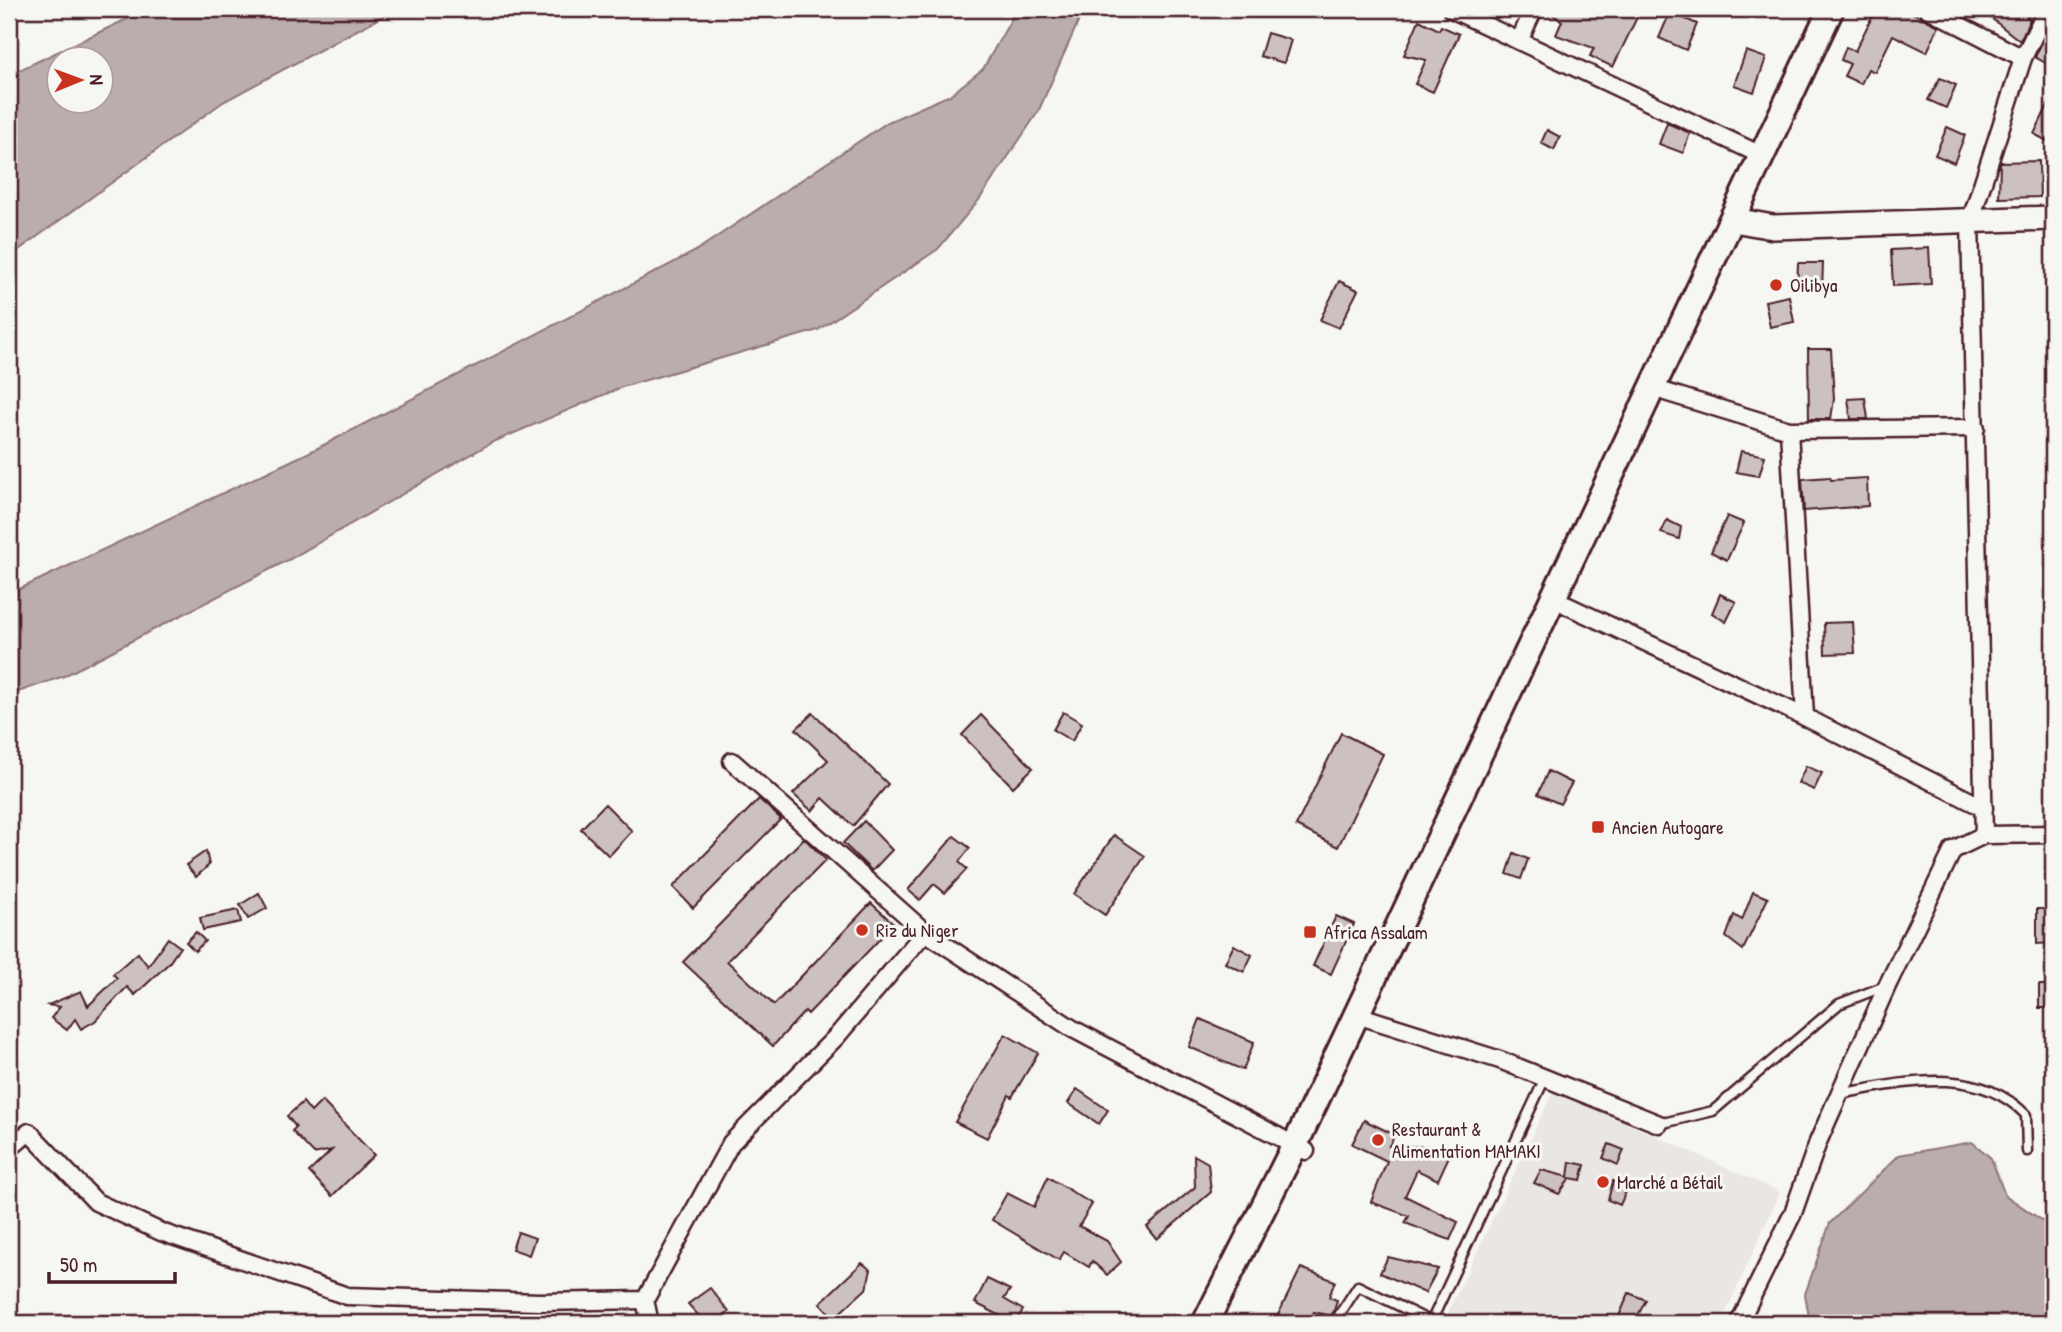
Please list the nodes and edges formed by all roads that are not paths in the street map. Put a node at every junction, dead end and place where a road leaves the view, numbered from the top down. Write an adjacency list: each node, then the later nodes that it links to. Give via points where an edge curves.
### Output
1 (1451, 9): 7 (street)
2 (1534, 9): 7 (street)
3 (1831, 9): 9 (main road)
4 (1844, 9): 11 (main road)
5 (1928, 9): 8 (street)
6 (2047, 9): 8 (street)
7 (1519, 41): 9 (street)
8 (2023, 58): 12 (street)
9 (1763, 156): 11 (main road)
10 (2053, 218): 12 (street)
11 (1740, 222): 12 (street, via 1773,227); 13 (main road); 24 (main road)
12 (1970, 222): 14 (street)
13 (1665, 392): 15 (street); 16 (main road)
14 (1976, 428): 15 (street); 19 (street)
15 (1789, 430): 17 (street)
16 (1566, 605): 17 (street); 24 (main road)
17 (1805, 717): 19 (street)
18 (732, 761): 22 (street)
19 (1984, 808): 21 (street)
20 (2053, 834): 21 (street)
21 (1984, 835): 23 (street, via 1953,850)
22 (925, 932): 28 (street, via 1073,1029); 31 (street, via 837,1036 731,1143)
23 (1887, 986): 26 (street); 27 (lane, via 1839,1004 1713,1111)
24 (1363, 1018): 25 (street, via 1393,1024); 28 (main road)
25 (1545, 1078): 27 (street); 32 (lane)
26 (1839, 1094): 30 (lane, via 1897,1084 1947,1081 1982,1085 2010,1098 2026,1115); 37 (street, via 1793,1213)
27 (1659, 1124)
28 (1301, 1148): 34 (main road); 35 (main road)
29 (9, 1149): 31 (street, via 29,1132 96,1202 161,1233 347,1296)
30 (2027, 1151)
31 (645, 1300): 33 (street)
32 (1432, 1322): 36 (lane, via 1357,1286)
33 (650, 1323)
34 (1205, 1323)
35 (1219, 1323)
36 (1334, 1323)
37 (1740, 1323)

